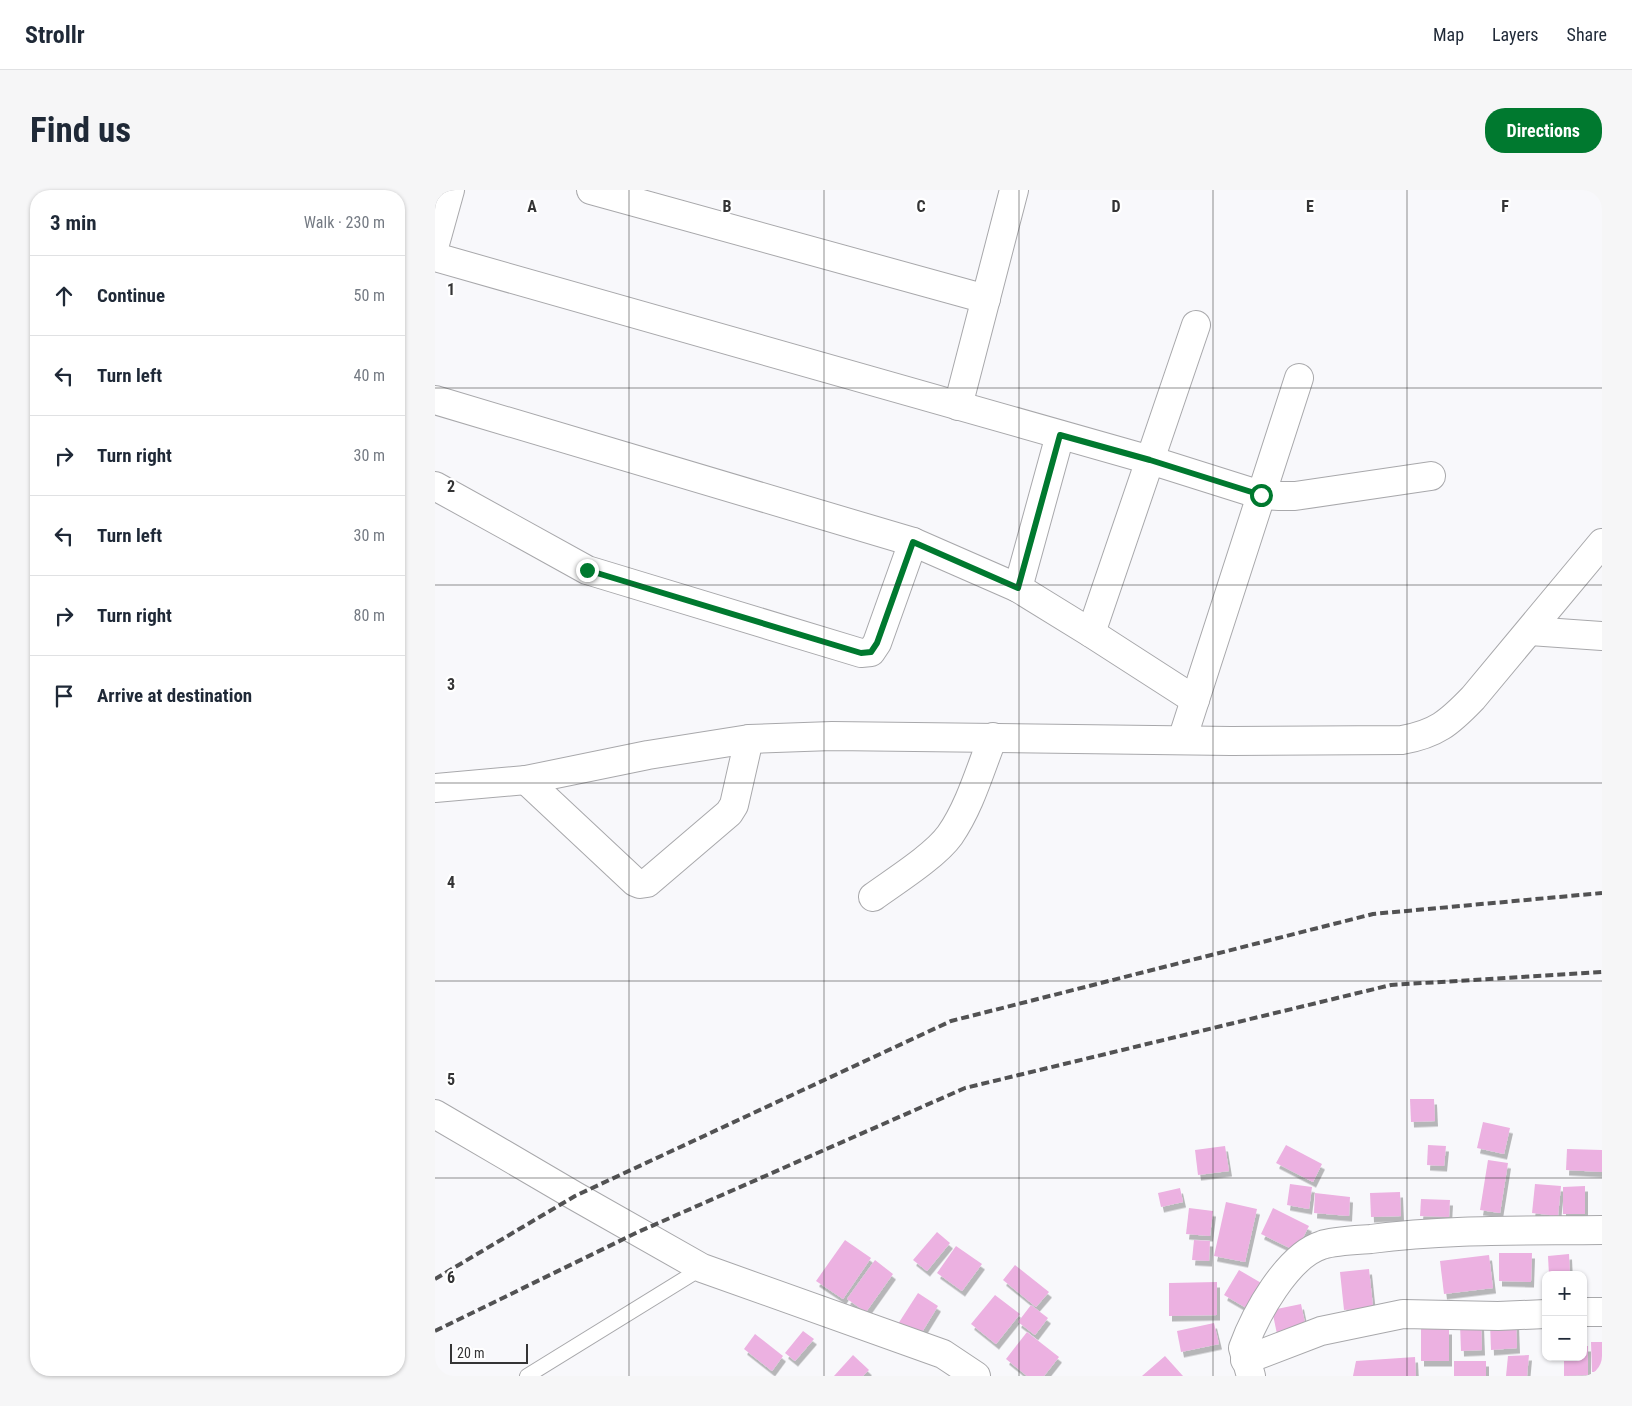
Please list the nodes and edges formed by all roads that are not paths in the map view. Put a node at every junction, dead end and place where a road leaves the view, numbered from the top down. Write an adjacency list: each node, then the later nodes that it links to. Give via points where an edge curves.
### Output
1 (450, 190): 4 (street)
2 (591, 190): 6 (street)
3 (1014, 190): 6 (street)
4 (435, 244)
5 (435, 257): 10 (street)
6 (986, 298): 10 (street)
7 (1196, 325): 12 (street)
8 (1299, 378): 15 (street)
9 (435, 400): 16 (street)
10 (958, 406): 11 (street)
11 (1060, 435): 12 (street); 18 (street)
12 (1150, 460): 15 (street); 20 (street)
13 (1431, 476): 15 (street, via 1295,496)
14 (435, 486): 16 (street, via 587,570 861,653 871,652 877,643)
15 (1261, 495): 22 (street)
16 (913, 542): 18 (street)
17 (1602, 544): 19 (street)
18 (1018, 588): 20 (street)
19 (1530, 631): 21 (street); 25 (street, via 1456,716 1422,736 1402,740)
20 (1091, 633): 22 (street)
21 (1602, 636)
22 (1195, 700): 25 (street)
23 (993, 737): 24 (street); 25 (street); 28 (street, via 963,812 949,836 936,850)
24 (749, 739): 26 (street); 26 (street, via 737,795 729,813 647,883 635,882)
25 (1182, 740)
26 (525, 780): 27 (street)
27 (435, 788)
28 (873, 897)
29 (435, 1114): 31 (street)
30 (1602, 1230): 35 (street, via 1410,1234 1322,1245 1286,1271 1268,1298 1243,1348)
31 (702, 1268): 36 (lane); 37 (street, via 943,1354)
32 (1587, 1312): 33 (street)
33 (1602, 1312)
34 (1542, 1314): 35 (street, via 1403,1314 1321,1332)
35 (1248, 1368)
36 (527, 1376)
37 (976, 1376)

